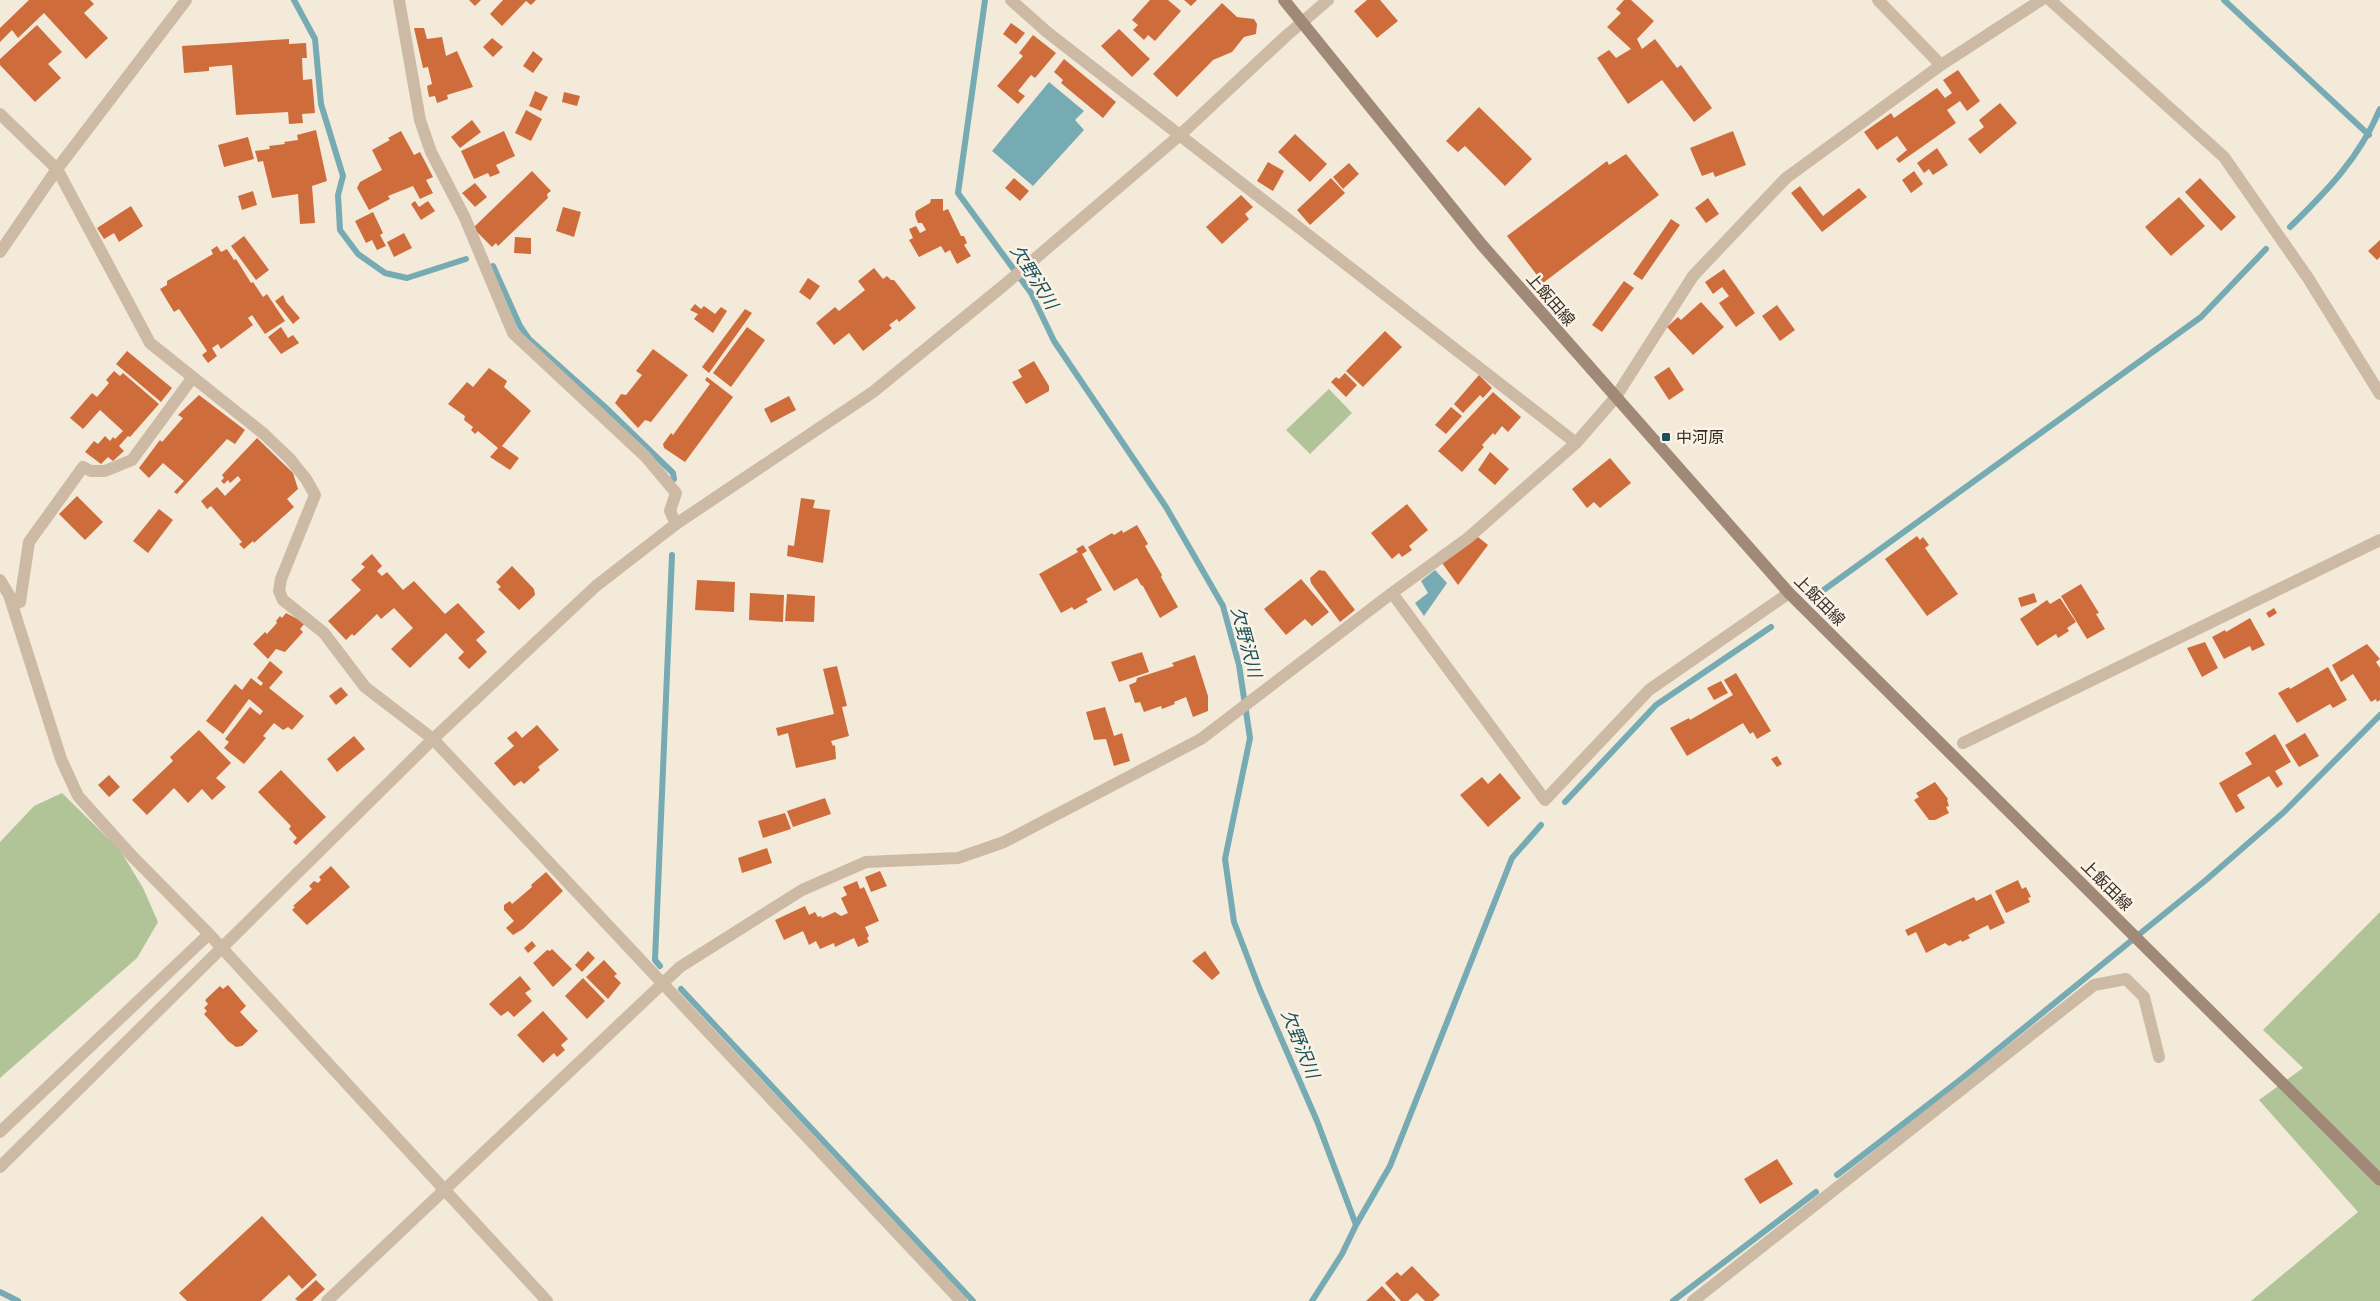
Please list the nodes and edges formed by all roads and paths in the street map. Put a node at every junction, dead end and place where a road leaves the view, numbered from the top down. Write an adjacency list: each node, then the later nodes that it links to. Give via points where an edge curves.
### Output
1 (186, 0): 13 (street)
2 (398, 0): 19 (street, via 420,120 431,152 465,218 513,333 645,456 676,493 670,511)
3 (1010, 0): 12 (street, via 1046,32)
4 (1284, 0): 9 (main road, 上飯田線)
5 (1328, 0): 9 (street)
6 (1878, 0): 10 (street)
7 (2041, 0): 10 (street)
8 (2050, 0): 16 (street, via 2224,157 2308,278)
9 (1303, 21): 12 (street); 17 (main road, 上飯田線, via 1482,245)
10 (1941, 65): 17 (street, via 1786,178 1693,276)
11 (0, 114): 13 (street)
12 (1180, 135): 18 (street); 19 (street, via 1004,286 873,392)
13 (56, 169): 14 (street); 15 (street, via 150,342)
14 (0, 252)
15 (193, 377): 24 (street, via 132,460 105,471 91,471 84,467 29,542 20,602); 25 (street, via 271,440 290,459 315,494 281,578 279,592 283,600 324,633 365,687)
16 (2380, 394)
17 (1615, 398): 18 (street); 23 (main road, 上飯田線)
18 (1576, 443): 22 (street, via 1468,538)
19 (676, 524): 25 (street, via 596,586)
20 (2380, 540): 26 (street)
21 (0, 580): 24 (street)
22 (1392, 593): 23 (street, via 1546,800 1648,690); 29 (street, via 1201,740 1004,842 958,858 866,862 802,890 680,967)
23 (1789, 593): 33 (main road, 上飯田線)
24 (12, 604): 27 (street, via 61,759 78,796)
25 (433, 739): 28 (street); 29 (street)
26 (1963, 743)
27 (209, 934): 28 (street); 31 (street)
28 (221, 949): 32 (street); 34 (street)
29 (662, 983): 34 (street); 37 (street)
30 (2159, 1057): 38 (street, via 2144,997 2126,979 2094,985)
31 (0, 1132)
32 (0, 1167)
33 (2380, 1180)
34 (445, 1192): 35 (street); 36 (street)
35 (327, 1301)
36 (547, 1301)
37 (961, 1301)
38 (1693, 1301)

